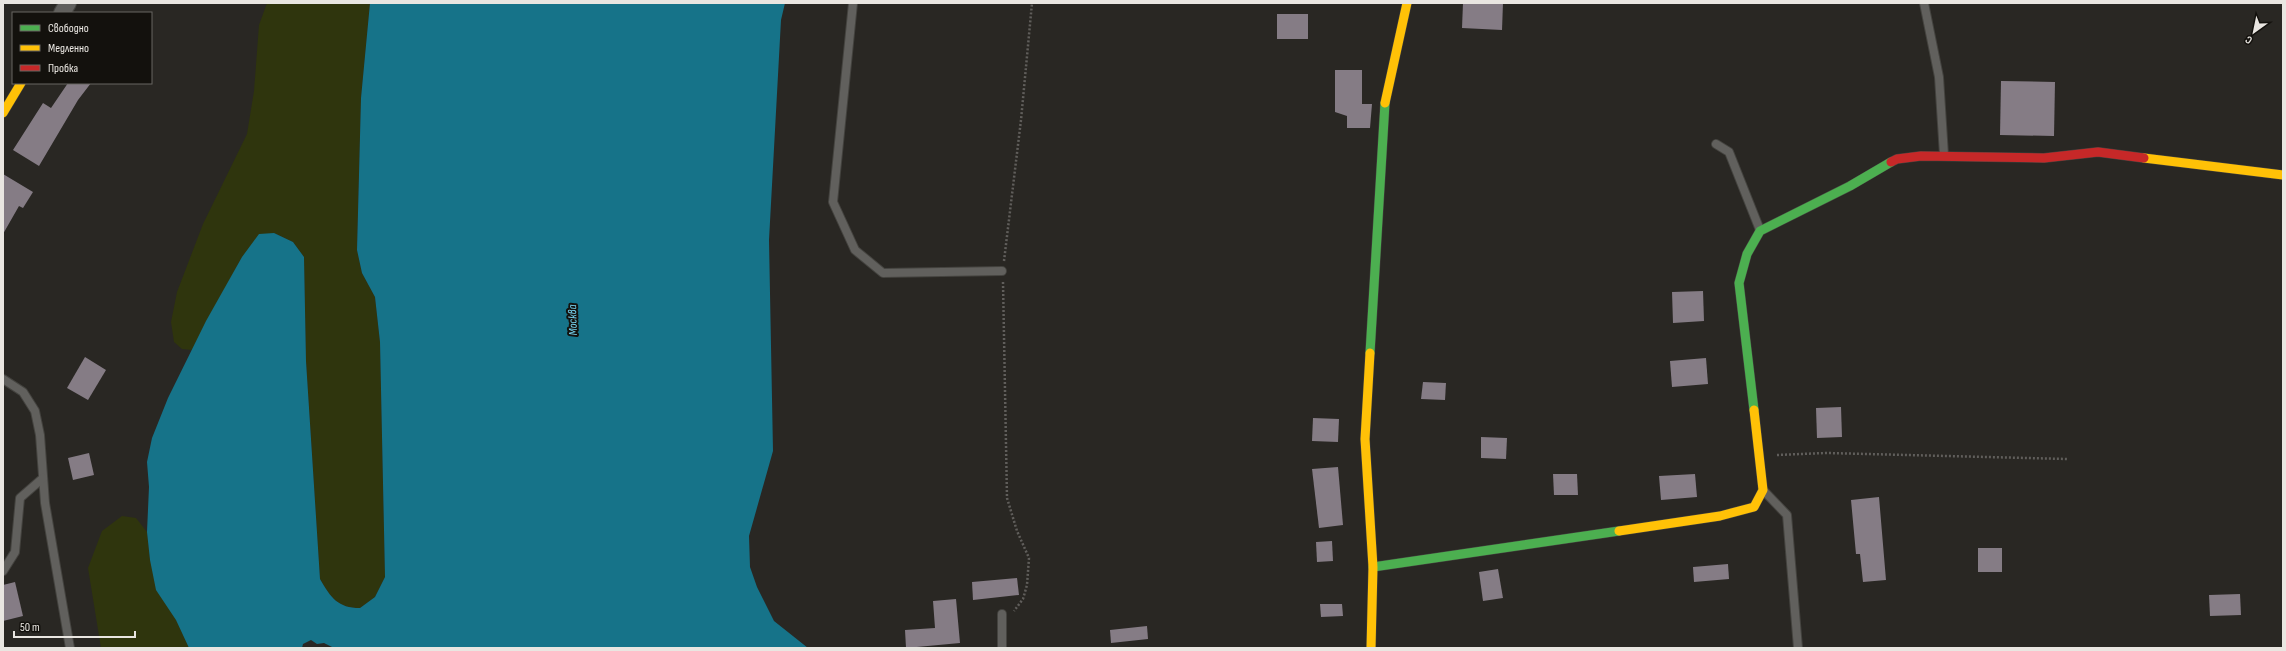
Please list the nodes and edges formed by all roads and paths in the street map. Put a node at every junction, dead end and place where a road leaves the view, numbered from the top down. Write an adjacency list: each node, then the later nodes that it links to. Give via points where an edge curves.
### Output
1 (68, 3): 6 (street)
2 (853, 3): 13 (lane, via 833,202 855,250 883,273)
3 (1032, 3): 13 (path, via 1021,120)
4 (1407, 3): 19 (street, via 1382,120 1365,439)
5 (1924, 3): 10 (lane, via 1938,77)
6 (63, 12)
7 (20, 84): 8 (street)
8 (3, 113)
9 (1716, 144): 12 (lane, via 1729,152)
10 (1944, 157): 11 (street, via 2044,158 2098,152); 12 (street, via 1897,159)
11 (2283, 175)
12 (1760, 232): 15 (street, via 1747,254 1739,283)
13 (1002, 271): 22 (path, via 1008,498 1017,531 1029,558 1023,599)
14 (3, 379): 17 (lane, via 23,392 35,411 40,435)
15 (1759, 455): 16 (path, via 1826,453); 18 (street)
16 (2066, 460)
17 (43, 478): 20 (lane, via 20,498 15,552); 23 (lane)
18 (1763, 490): 19 (street, via 1754,507 1720,516); 26 (lane, via 1787,515)
19 (1373, 568): 25 (street)
20 (3, 571)
21 (1002, 614): 22 (lane)
22 (1002, 624): 24 (lane)
23 (70, 648)
24 (1002, 648)
25 (1371, 648)
26 (1798, 648)

